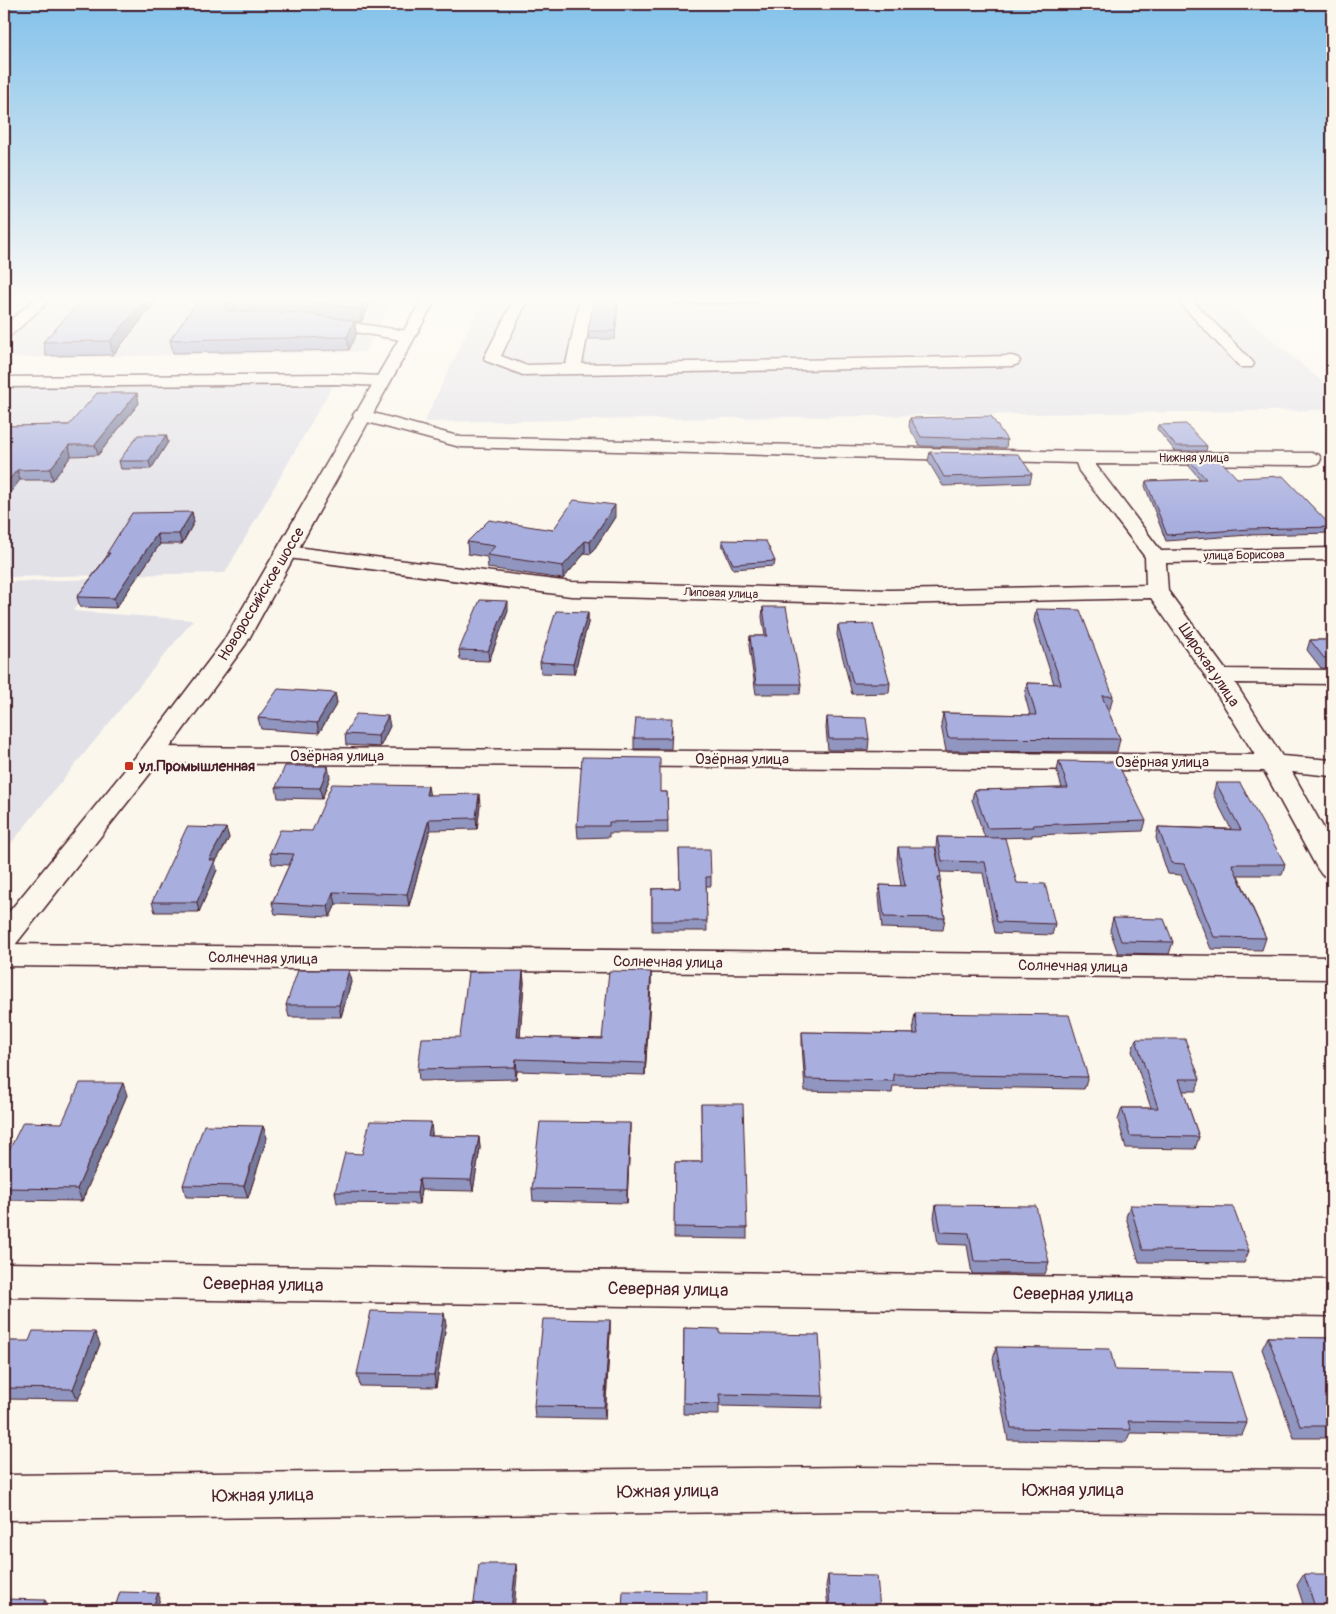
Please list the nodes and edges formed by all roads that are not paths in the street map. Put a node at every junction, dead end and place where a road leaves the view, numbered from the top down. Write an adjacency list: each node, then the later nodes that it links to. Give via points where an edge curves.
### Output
1 (385, 374): 2 (street, Новороссийское шоссе)
2 (381, 381): 3 (street); 4 (street, Новороссийское шоссе)
3 (4, 382)
4 (362, 415): 6 (street, Нижняя улица, via 460,442); 7 (street, Новороссийское шоссе)
5 (1312, 459): 6 (street, Нижняя улица)
6 (1085, 462): 9 (street)
7 (288, 552): 10 (street, Липовая улица, via 571,589 890,598); 13 (street, Новороссийское шоссе, via 234,644)
8 (1332, 554): 9 (street, улица Борисова)
9 (1156, 557): 10 (street)
10 (1157, 591): 11 (street, Широкая улица)
11 (1218, 676): 12 (street); 14 (street, Широкая улица)
12 (1332, 677)
13 (151, 755): 14 (street, Озёрная улица); 17 (street, Новороссийское шоссе)
14 (1273, 763): 15 (street, Озёрная улица); 16 (street, Широкая улица)
15 (1332, 768)
16 (1332, 868)
17 (4, 938)
18 (4, 955): 19 (street, Солнечная улица)
19 (1332, 968)
20 (4, 1280): 21 (street, Северная улица)
21 (1332, 1298)
22 (1332, 1492): 23 (street, Южная улица, via 850,1489)
23 (4, 1498)

